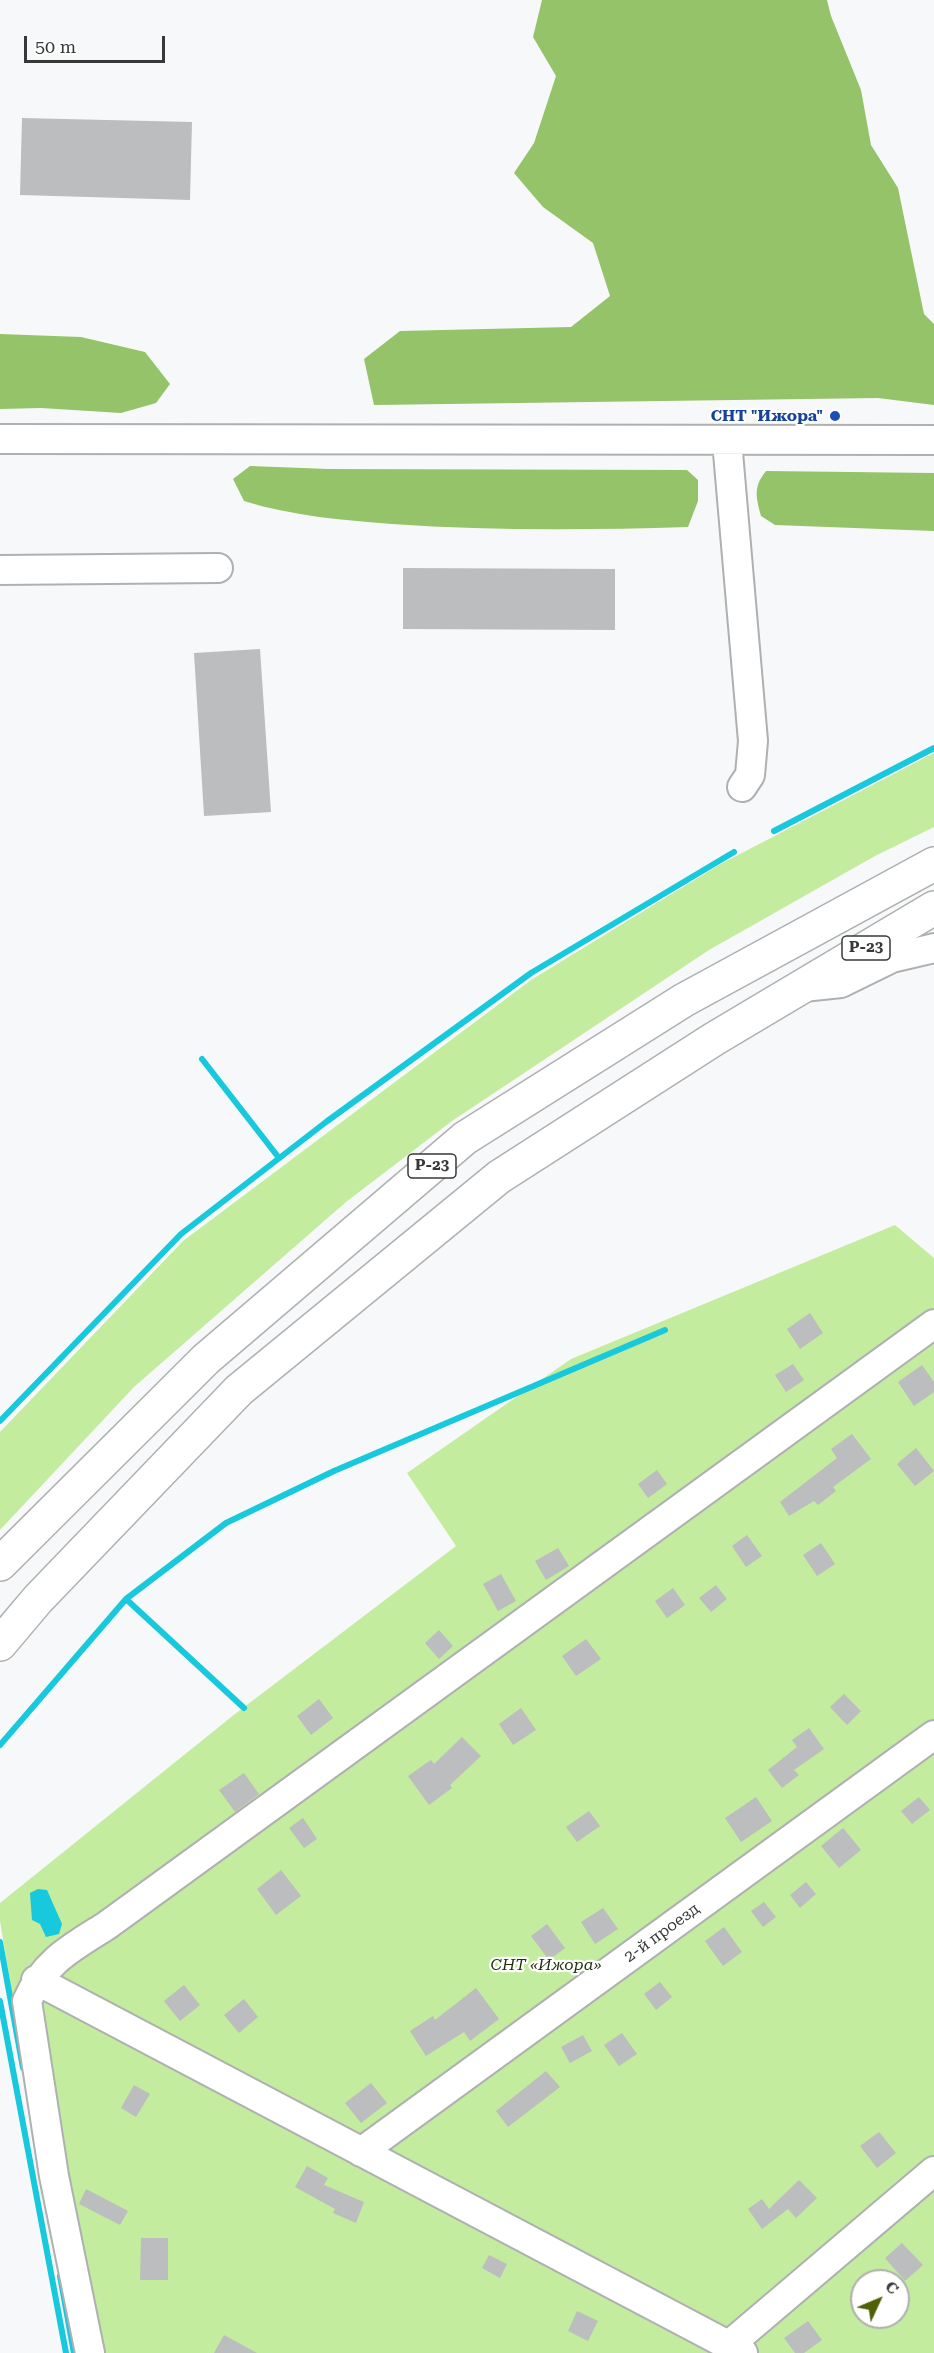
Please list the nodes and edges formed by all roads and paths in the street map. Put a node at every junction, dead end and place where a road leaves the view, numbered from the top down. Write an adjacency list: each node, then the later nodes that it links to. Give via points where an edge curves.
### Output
1 (0, 439): 3 (street)
2 (934, 440): 3 (street)
3 (727, 441): 6 (street, via 753,741 750,775)
4 (218, 568): 5 (street)
5 (0, 570)
6 (742, 787)
7 (934, 864): 12 (highway, Р-23, via 684,1000 465,1138 206,1359)
8 (934, 908): 10 (highway, Р-23)
9 (934, 948): 10 (street, via 892,958 841,983)
10 (798, 988): 13 (highway, Р-23, via 499,1177 239,1390)
11 (934, 1324): 15 (street, via 60,1956)
12 (0, 1564)
13 (0, 1644)
14 (934, 1735): 16 (street, 2-й проезд)
15 (36, 1980): 16 (street); 19 (street, via 27,2001 54,2176)
16 (361, 2152): 18 (street)
17 (934, 2171): 18 (street)
18 (735, 2349)
19 (90, 2353)

